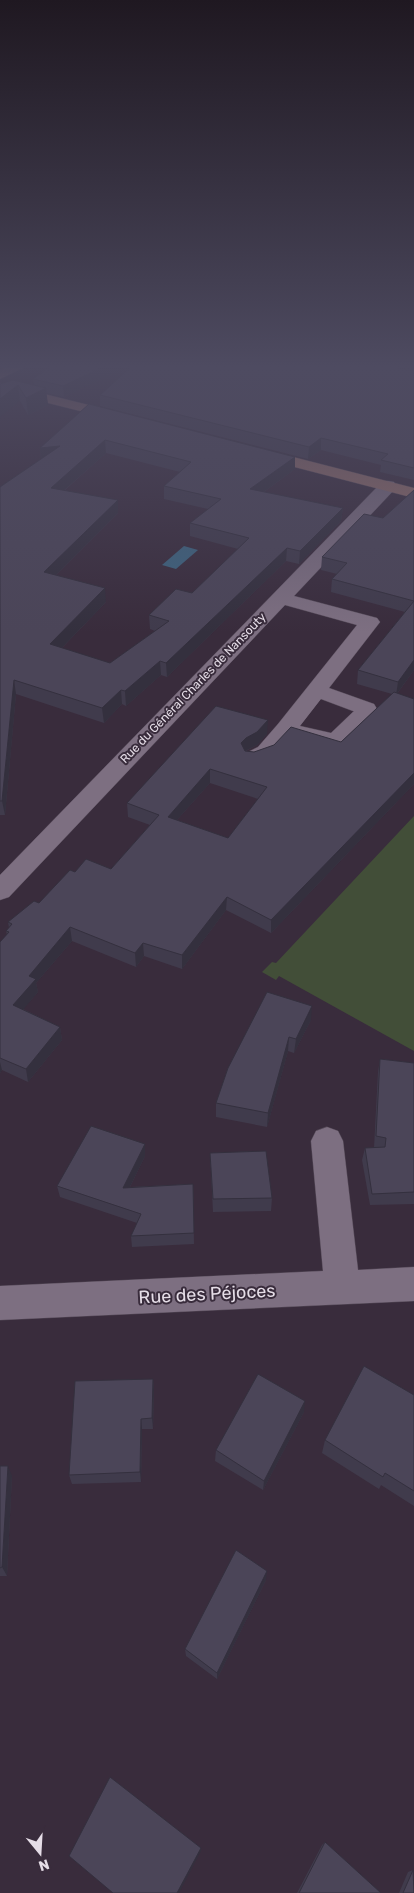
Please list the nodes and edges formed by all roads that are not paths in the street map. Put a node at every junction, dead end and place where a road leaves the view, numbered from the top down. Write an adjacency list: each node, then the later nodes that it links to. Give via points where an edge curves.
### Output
1 (267, 455): 2 (main road)
2 (388, 486): 3 (main road); 4 (street, Rue du Général Charles de Nansouty)
3 (414, 493)
4 (280, 598): 5 (street, via 370,622); 8 (street, Rue du Général Charles de Nansouty)
5 (318, 691): 6 (street); 6 (street, via 366,709 336,741)
6 (286, 729): 7 (street, via 266,752)
7 (254, 758)
8 (0, 891)
9 (326, 1140): 11 (street)
10 (414, 1284): 11 (street, Rue des Péjoces)
11 (342, 1288): 12 (street, Rue des Péjoces)
12 (0, 1303)

